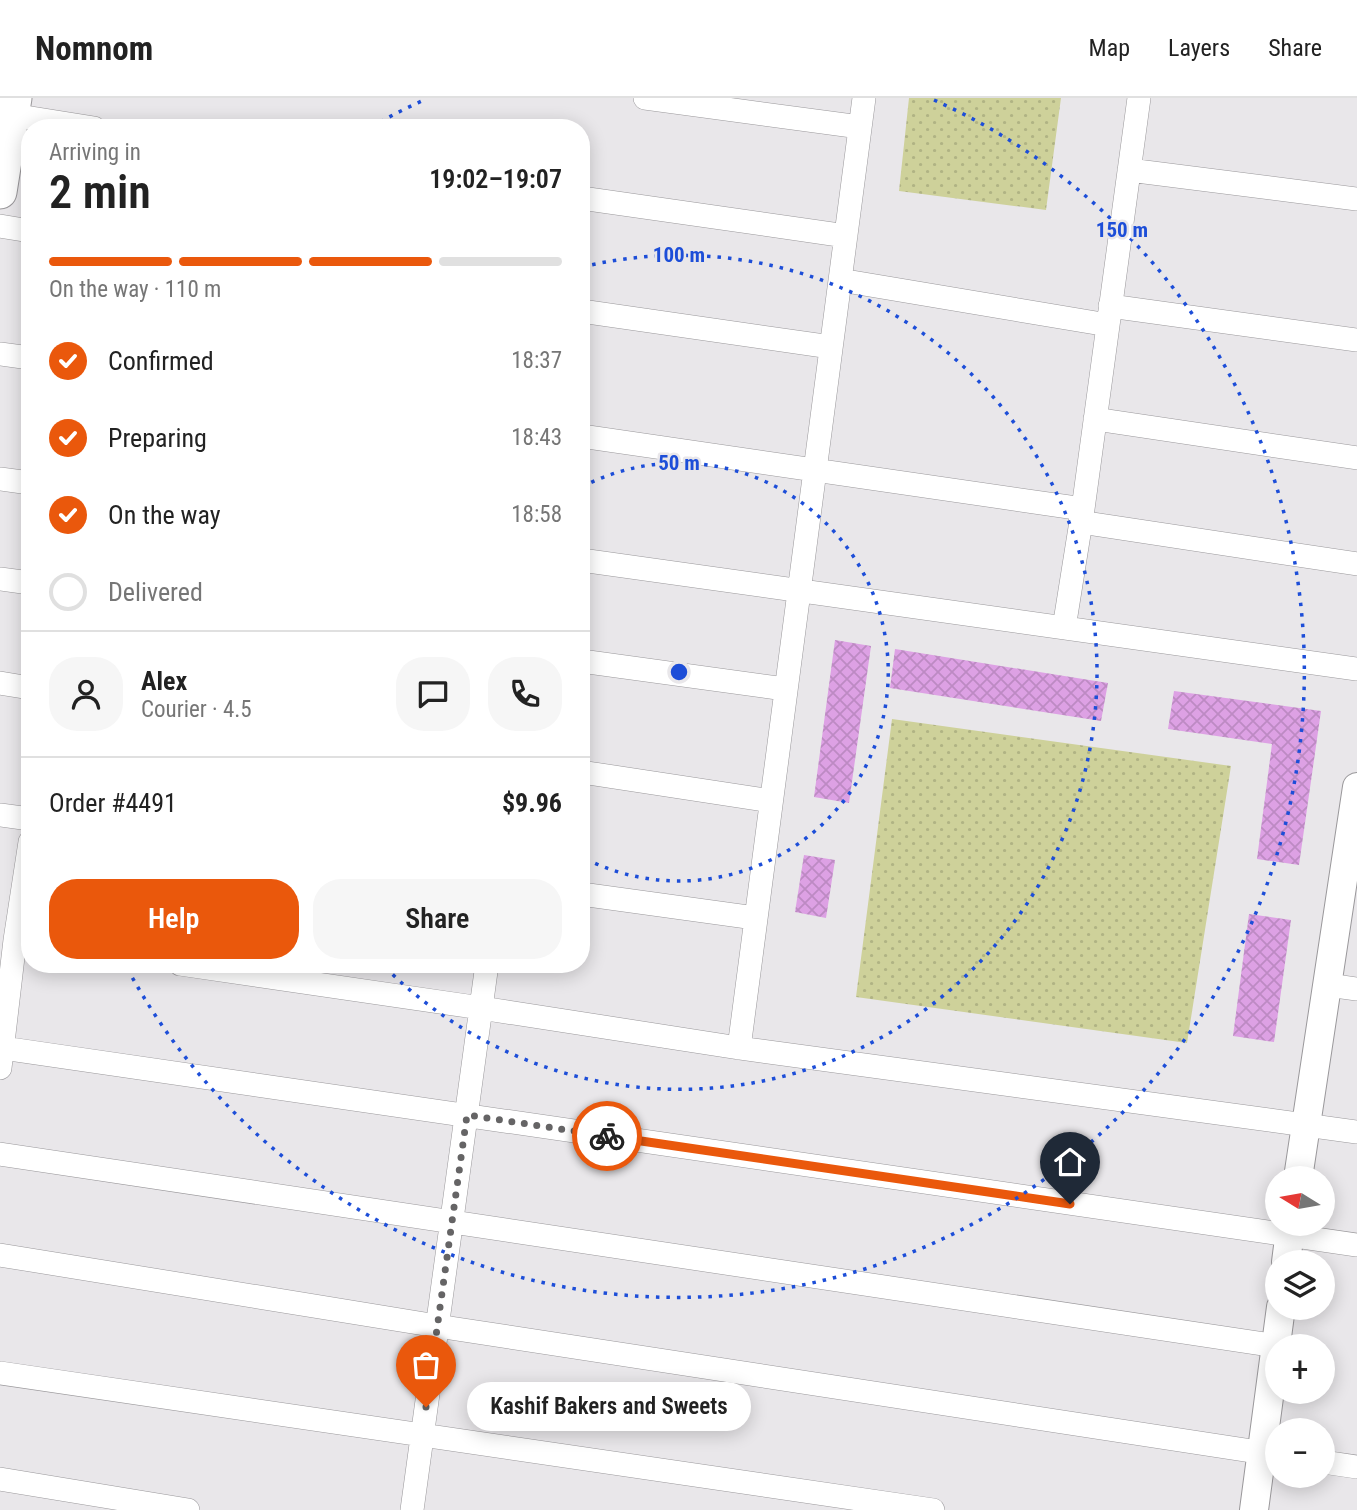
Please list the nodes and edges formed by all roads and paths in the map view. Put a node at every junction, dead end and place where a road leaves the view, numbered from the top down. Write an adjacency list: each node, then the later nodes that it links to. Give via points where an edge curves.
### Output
1 (645, 98): 6 (street)
2 (864, 98): 6 (street)
3 (1139, 98): 7 (street)
4 (9, 109): 5 (street); 8 (main road)
5 (54, 119)
6 (860, 127): 13 (street)
7 (1129, 170): 10 (street); 16 (street)
8 (0, 192)
9 (590, 199): 13 (street)
10 (1357, 199)
11 (0, 226): 12 (street)
12 (21, 230)
13 (846, 236): 14 (street)
14 (839, 280): 16 (street); 18 (street)
15 (590, 312): 18 (street)
16 (1109, 315): 17 (street); 21 (street)
17 (1357, 340)
18 (831, 347): 24 (street)
19 (0, 354): 20 (street)
20 (21, 357)
21 (1095, 419): 23 (street); 27 (street)
22 (590, 437): 24 (street)
23 (1357, 458)
24 (814, 469): 27 (street); 32 (street)
25 (0, 479): 26 (street)
26 (21, 482)
27 (1082, 515): 29 (street); 33 (street)
28 (590, 561): 32 (street)
29 (1357, 564)
30 (0, 579): 31 (street)
31 (21, 582)
32 (798, 591): 33 (street); 38 (street)
33 (1064, 628): 35 (street)
34 (590, 662): 38 (street)
35 (1357, 669)
36 (0, 683): 37 (street)
37 (21, 686)
38 (785, 689): 41 (street)
39 (590, 773): 41 (street)
40 (1357, 787): 44 (street)
41 (771, 801): 46 (street)
42 (0, 815): 43 (street)
43 (21, 818)
44 (1350, 883): 50 (street)
45 (590, 895): 46 (street)
46 (755, 918): 53 (street)
47 (21, 947): 54 (street)
48 (242, 973): 52 (street)
49 (486, 973): 52 (street)
50 (1328, 985): 51 (street); 56 (street)
51 (1357, 989)
52 (481, 1008): 53 (street); 55 (street)
53 (739, 1048): 56 (street)
54 (1, 1058): 55 (street)
55 (467, 1115): 60 (street); 61 (street)
56 (1307, 1125): 57 (street); 59 (street)
57 (1357, 1132)
58 (0, 1154): 60 (street)
59 (1300, 1166)
60 (452, 1222): 64 (street); 65 (street)
61 (1289, 1240): 62 (street)
62 (1357, 1245)
63 (0, 1255): 64 (street)
64 (438, 1326): 67 (street); 68 (street)
65 (1265, 1344)
66 (0, 1373): 67 (street)
67 (422, 1434): 74 (street); 75 (street)
68 (1265, 1453)
69 (1335, 1464): 70 (street)
70 (1357, 1467)
71 (1265, 1472): 76 (street)
72 (0, 1479): 73 (street)
73 (188, 1510)
74 (412, 1510)
75 (933, 1510)
76 (1254, 1510)

